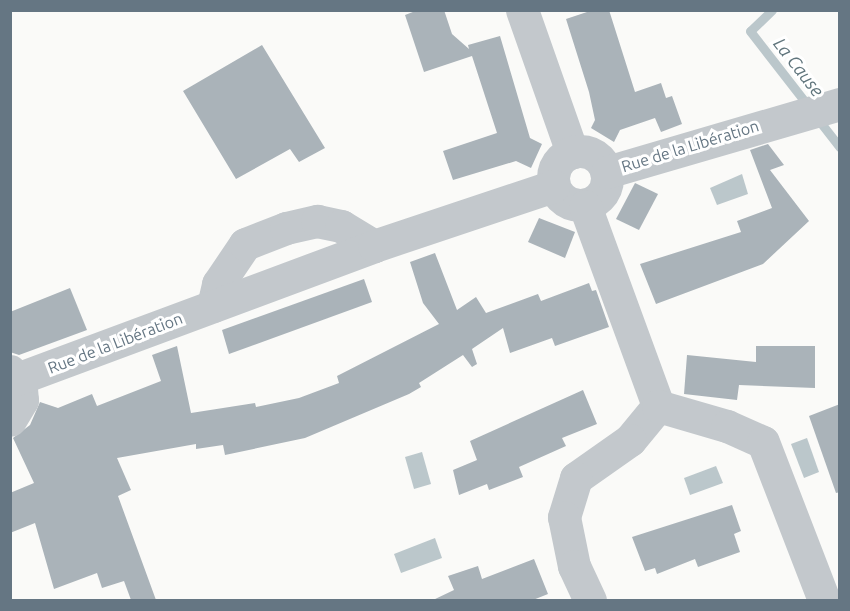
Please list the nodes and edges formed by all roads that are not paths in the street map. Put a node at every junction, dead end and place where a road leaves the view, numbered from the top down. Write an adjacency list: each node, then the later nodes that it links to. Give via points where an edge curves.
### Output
1 (522, 10): 3 (street)
2 (840, 104): 4 (street, Rue de la Libération)
3 (572, 152): 4 (street, Rue de la Libération, via 590,153); 5 (street, via 557,163)
4 (607, 172): 6 (street, Rue de la Libération, via 600,197)
5 (553, 186): 6 (street, via 566,203); 7 (street, Rue de la Libération)
6 (585, 206): 10 (street)
7 (374, 246): 8 (street, Rue de la Libération); 8 (street, via 341,226 317,221 245,243 218,284)
8 (213, 306): 9 (street, Rue de la Libération)
9 (14, 375): 11 (street, Rue de la Libération, via 22,399)
10 (658, 406): 12 (street, via 630,440 576,478 564,517 574,566); 13 (street, via 727,426 763,442)
11 (10, 420)
12 (590, 600)
13 (824, 600)

